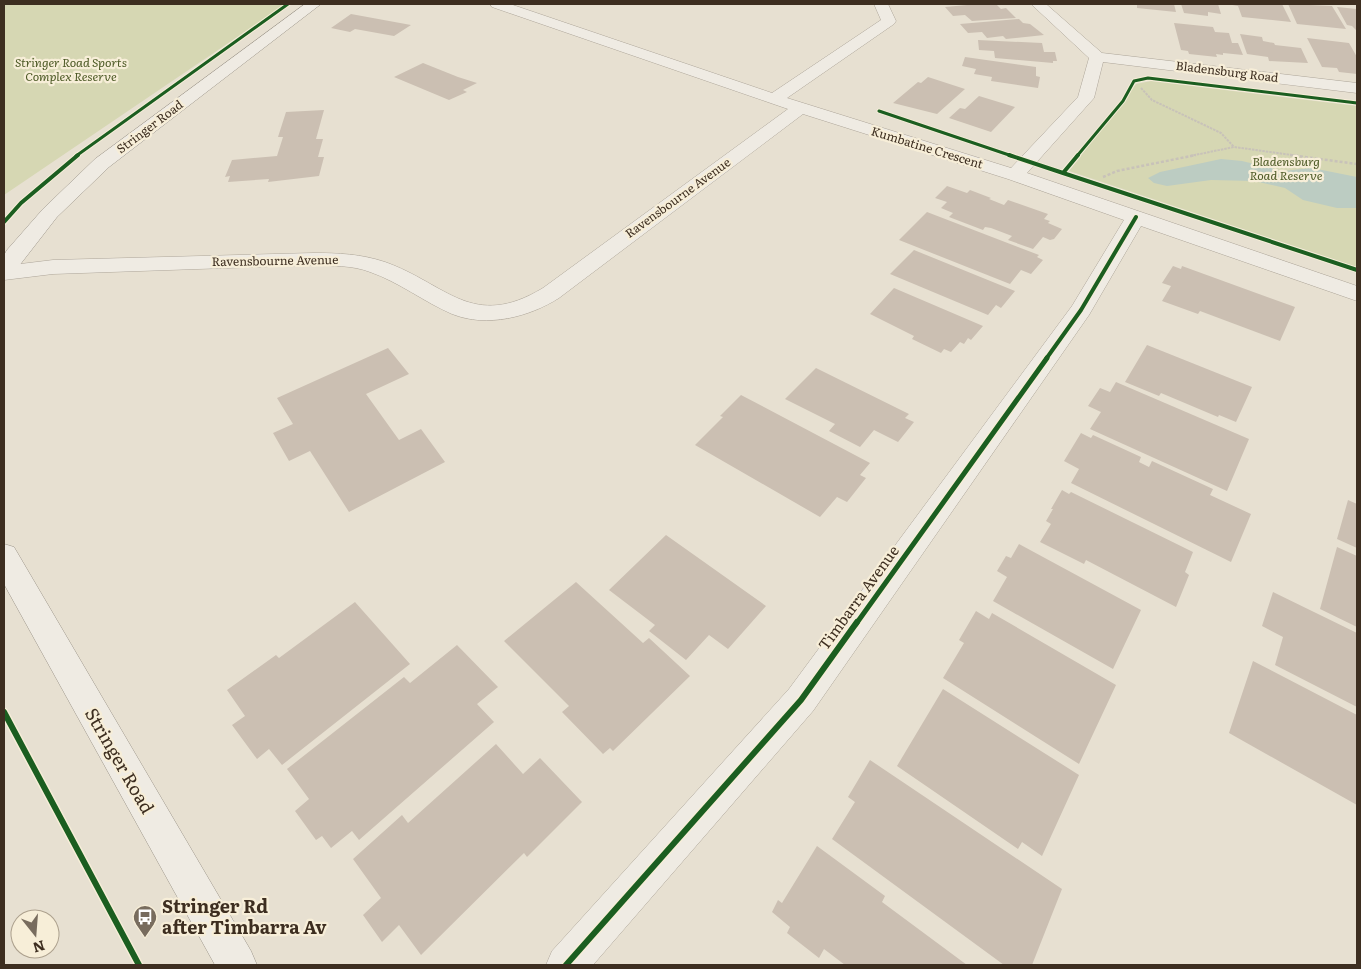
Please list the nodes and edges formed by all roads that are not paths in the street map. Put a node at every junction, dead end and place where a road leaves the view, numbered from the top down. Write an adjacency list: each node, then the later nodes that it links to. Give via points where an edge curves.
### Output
1 (314, 4): 11 (street, Stringer Road, via 72,188 21,245)
2 (497, 4): 7 (street, Kumbatine Crescent)
3 (881, 4): 7 (street, via 889,21)
4 (1038, 4): 5 (street)
5 (1098, 57): 6 (street, Bladensburg Road); 9 (street, via 1086,98)
6 (1357, 88)
7 (774, 99): 8 (street, Kumbatine Crescent)
8 (801, 108): 9 (street, Kumbatine Crescent); 12 (street, Ravensbourne Avenue, via 551,293 533,304 512,310 487,313 462,309 378,266 352,260 54,267)
9 (1015, 175): 10 (street, Kumbatine Crescent)
10 (1136, 217): 13 (street, Kumbatine Crescent); 16 (street, Timbarra Avenue, via 1081,310 802,700)
11 (4, 270)
12 (4, 273)
13 (1357, 294)
14 (4, 556): 15 (street, Stringer Road)
15 (237, 965)
16 (566, 965)

